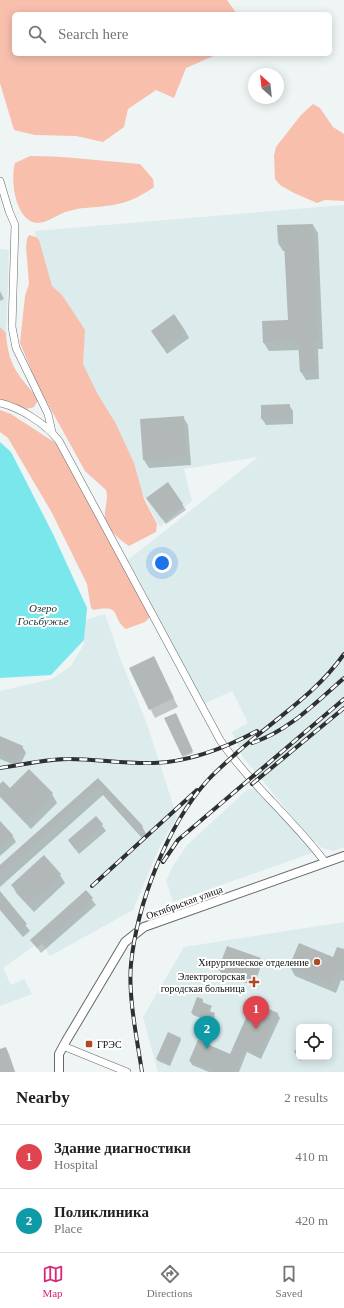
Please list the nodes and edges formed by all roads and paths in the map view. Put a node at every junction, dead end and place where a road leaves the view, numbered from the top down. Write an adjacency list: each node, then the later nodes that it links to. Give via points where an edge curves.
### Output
1 (0, 181): 3 (street, via 15,226 12,327 16,348 48,414)
2 (0, 403): 3 (street, via 18,410)
3 (52, 432): 5 (street, via 220,740 234,761 310,842)
4 (344, 856): 5 (street, Октябрьская улица)
5 (325, 862): 6 (street, Октябрьская улица, via 144,927 126,942)
6 (63, 1046): 7 (street, Октябрьская улица, via 59,1054); 8 (street)
7 (59, 1072)
8 (127, 1072)

